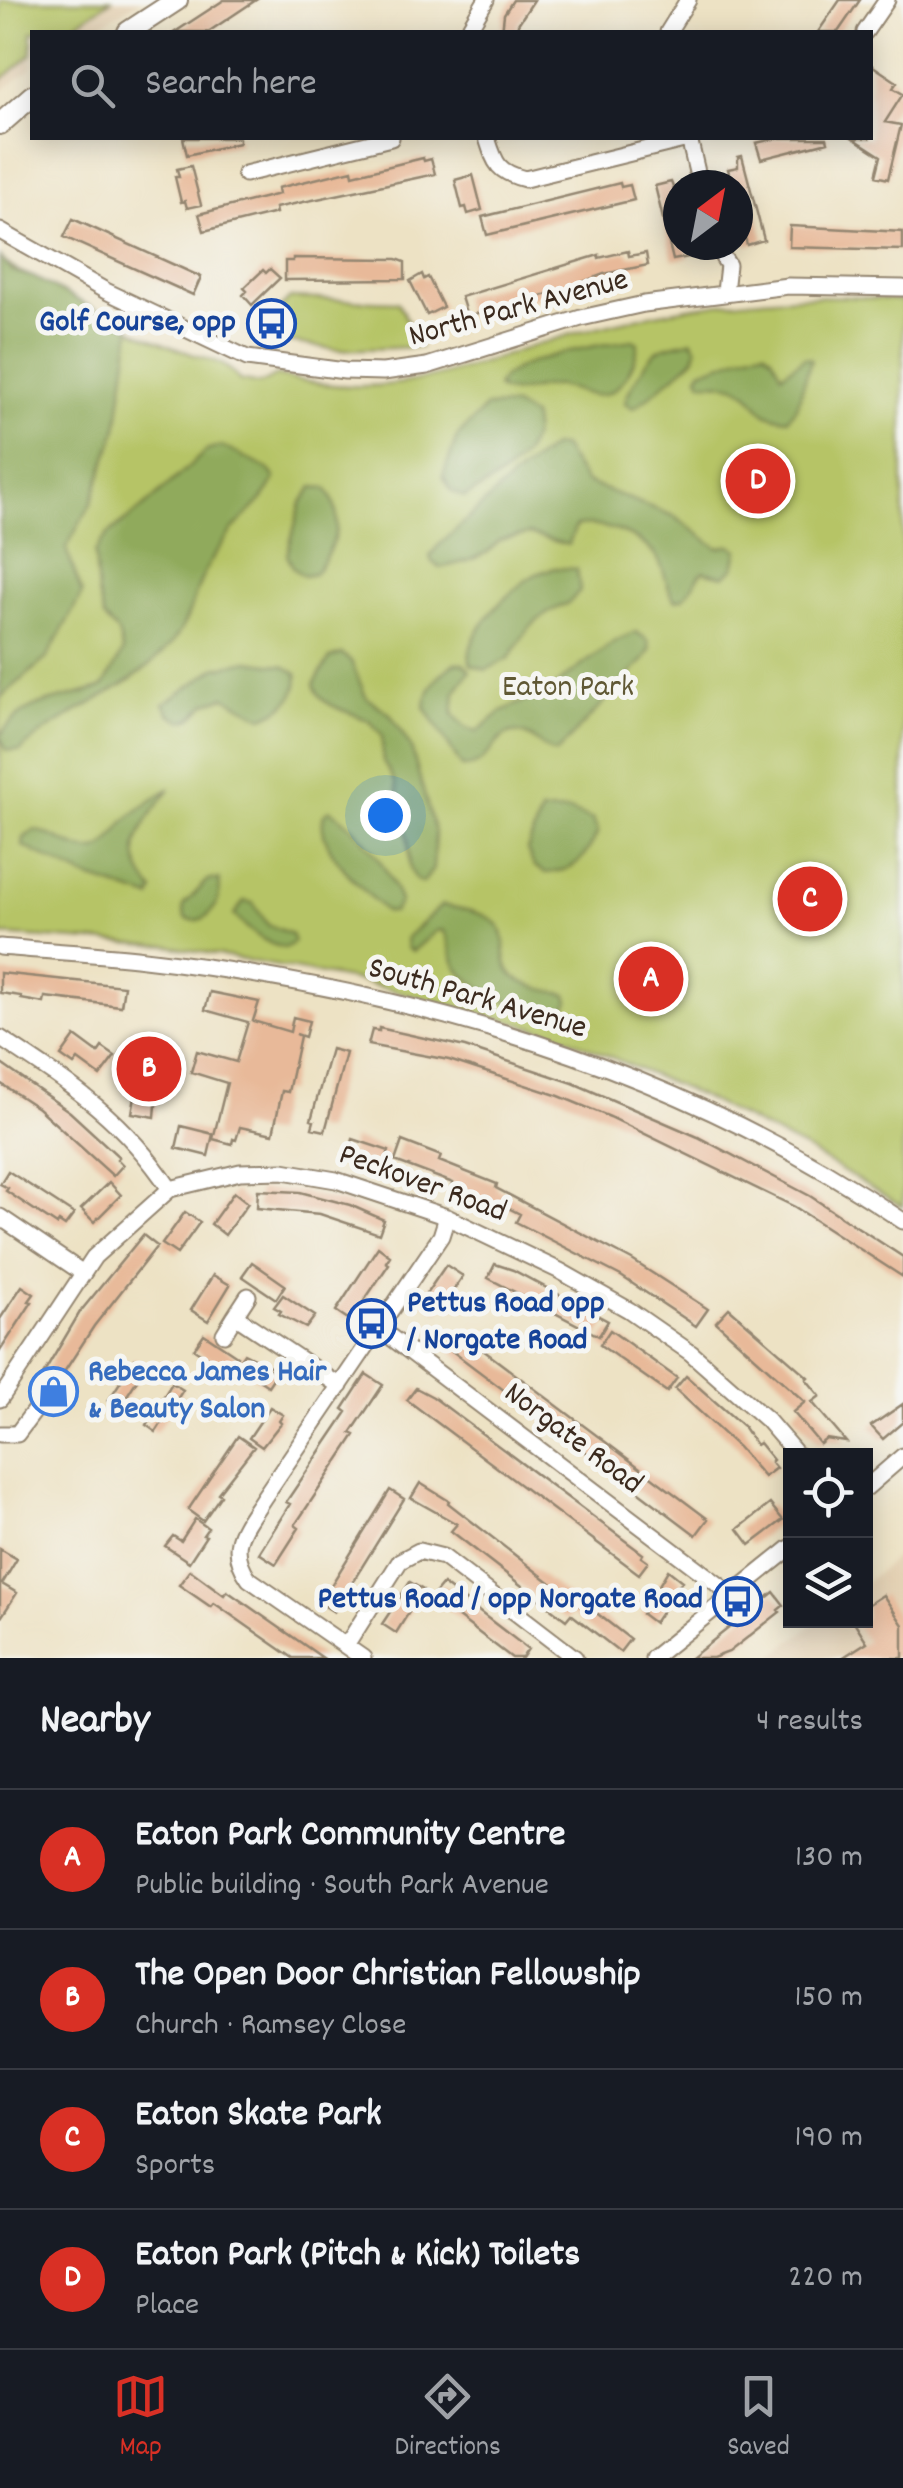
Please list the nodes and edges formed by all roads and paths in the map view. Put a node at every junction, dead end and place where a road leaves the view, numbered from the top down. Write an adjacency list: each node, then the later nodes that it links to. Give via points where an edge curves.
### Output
1 (177, 0): 5 (street)
2 (486, 0): 6 (street)
3 (688, 0): 7 (street)
4 (887, 0): 8 (street)
5 (131, 30)
6 (468, 30)
7 (669, 30)
8 (867, 30)
9 (30, 98): 10 (street)
10 (0, 124)
11 (382, 140): 16 (street)
12 (488, 140): 13 (street, via 496,164 525,180)
13 (682, 140)
14 (690, 140): 15 (street)
15 (697, 170)
16 (245, 174)
17 (0, 230): 20 (street, North Park Avenue, via 106,291 247,358 306,368 383,372 427,366 581,318)
18 (725, 260): 20 (street)
19 (903, 288): 20 (street, North Park Avenue)
20 (725, 292)
21 (0, 948): 26 (street, South Park Avenue, via 132,958 329,988 498,1028 673,1094 821,1168)
22 (0, 1038): 23 (street, via 111,1116)
23 (170, 1190): 25 (street, Peckover Road, via 240,1172 284,1171 336,1180); 27 (street, Peckover Road)
24 (0, 1217): 27 (street)
25 (447, 1217): 30 (street); 36 (street, Peckover Road, via 644,1320 732,1387)
26 (903, 1221)
27 (83, 1273): 33 (street, Peckover Road)
28 (248, 1296): 29 (street)
29 (235, 1316): 31 (street); 32 (street)
30 (380, 1329): 32 (street); 40 (street, Norgate Road)
31 (224, 1334)
32 (340, 1386): 41 (street, via 236,1549 249,1578)
33 (0, 1399)
34 (41, 1402): 35 (street, via 17,1434)
35 (0, 1434)
36 (790, 1448)
37 (903, 1456): 38 (street)
38 (873, 1482)
39 (783, 1554): 40 (street)
40 (732, 1595): 44 (street)
41 (346, 1646): 42 (street); 43 (street, via 400,1560 420,1550 442,1557)
42 (363, 1658)
43 (575, 1658)
44 (653, 1658)

